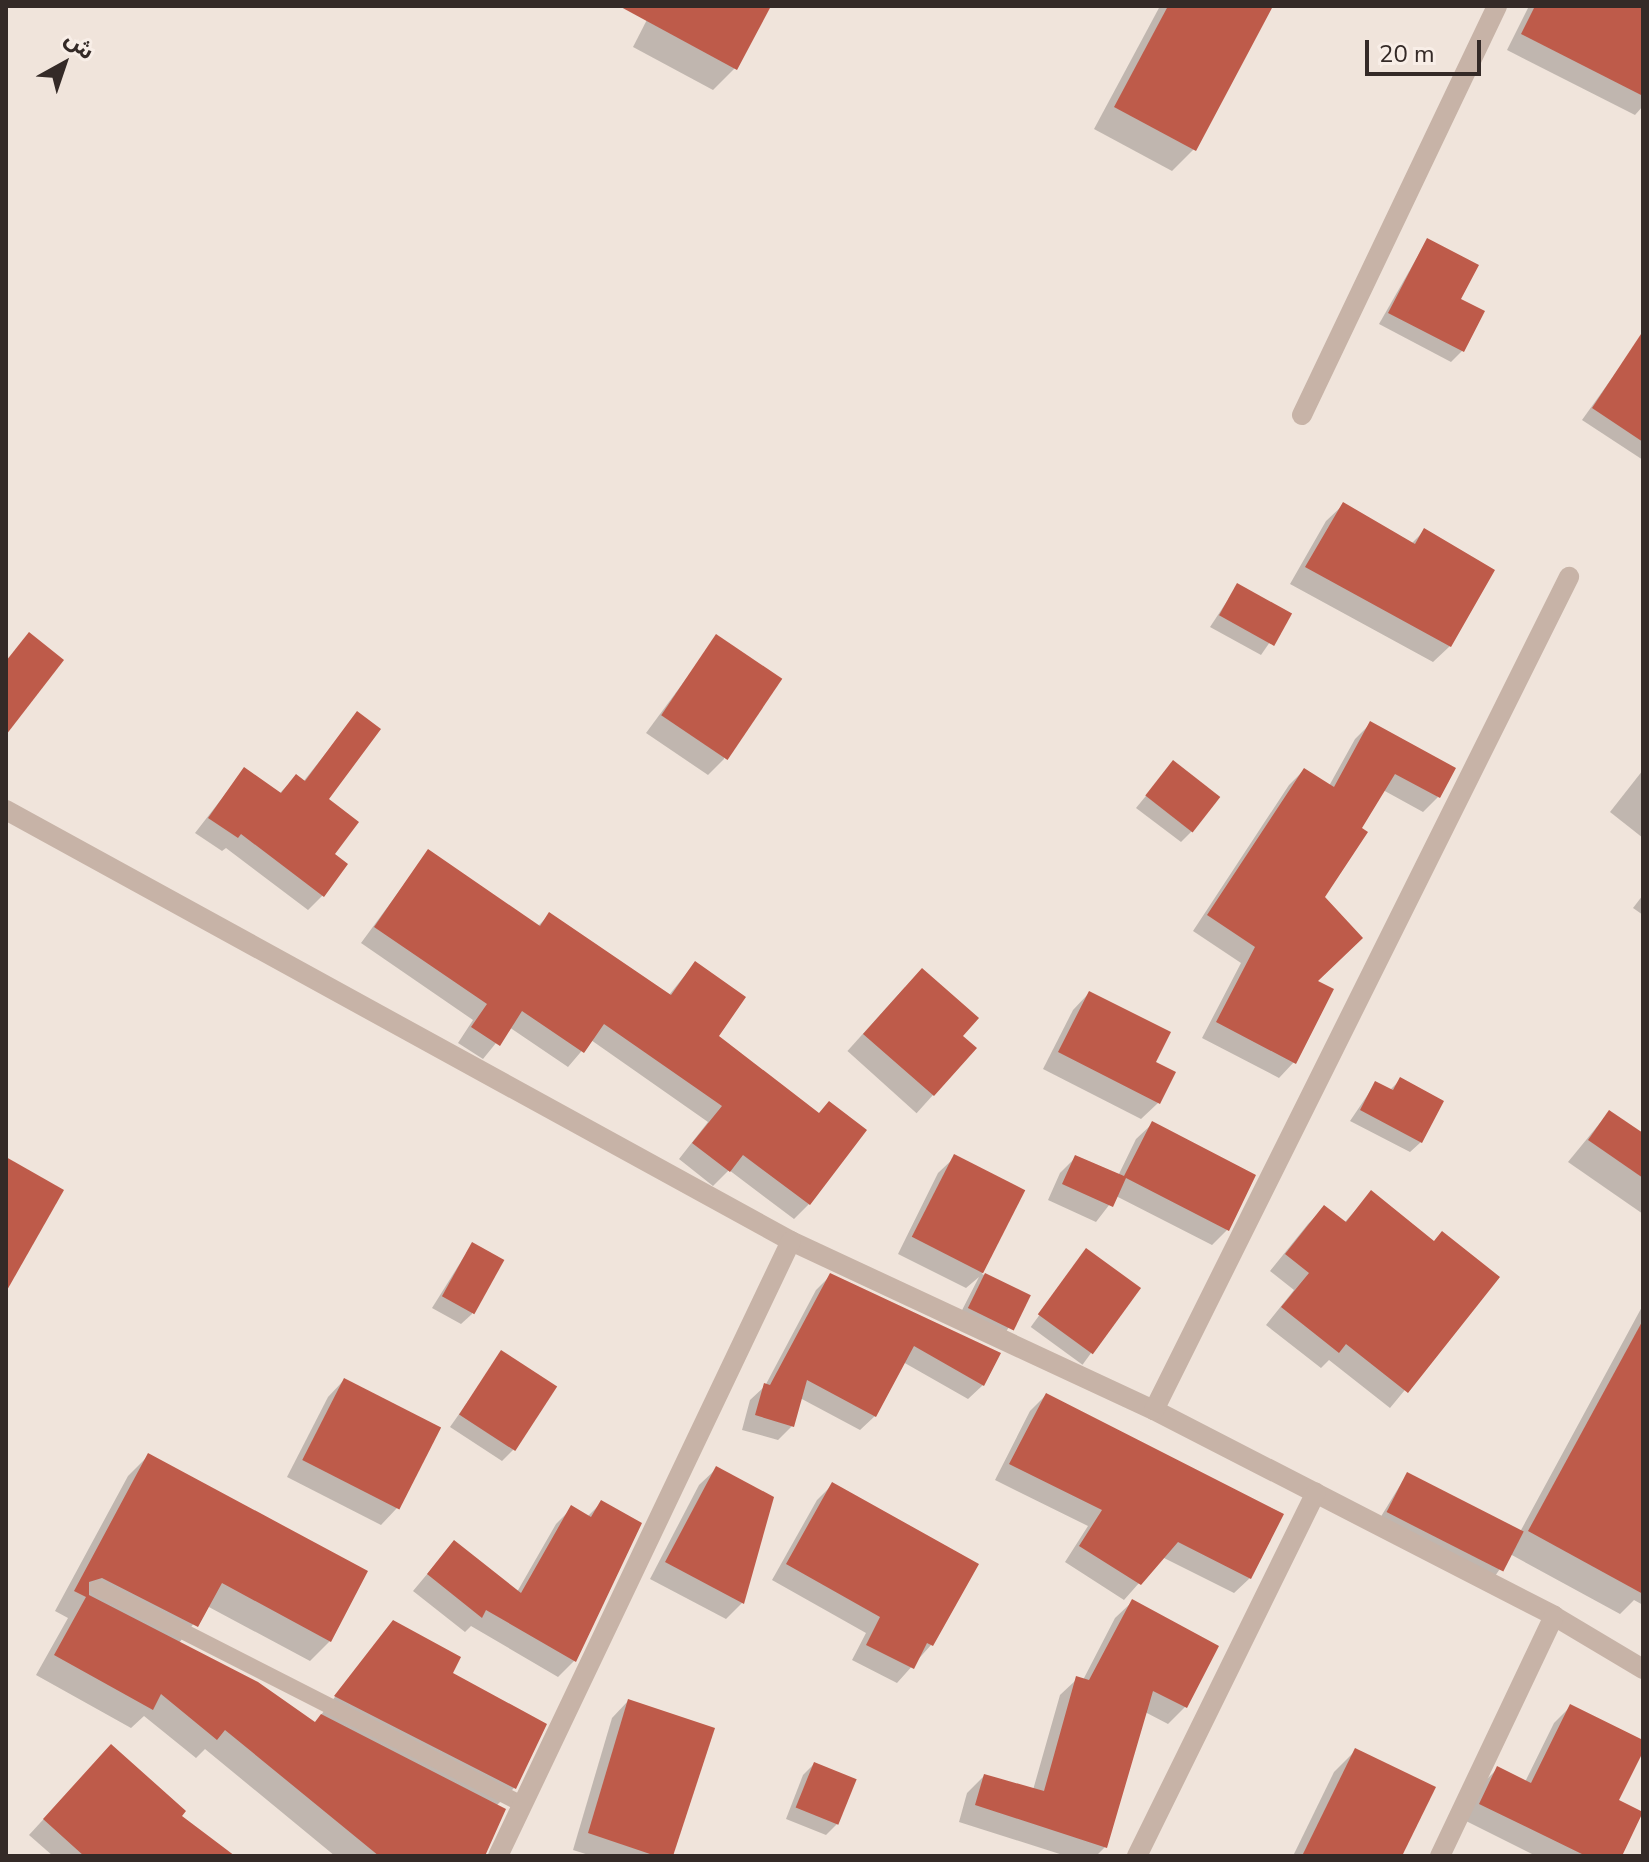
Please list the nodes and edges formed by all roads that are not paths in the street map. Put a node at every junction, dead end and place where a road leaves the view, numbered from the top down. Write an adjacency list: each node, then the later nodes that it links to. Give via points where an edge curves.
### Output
1 (1497, 6): 2 (street)
2 (1302, 415)
3 (1569, 577): 6 (street)
4 (6, 810): 5 (street)
5 (791, 1241): 6 (street); 11 (street)
6 (1154, 1410): 7 (street)
7 (1316, 1493): 9 (street); 13 (street)
8 (98, 1588): 11 (lane)
9 (1554, 1616): 10 (street); 14 (street)
10 (1643, 1669)
11 (523, 1805): 12 (street)
12 (498, 1856)
13 (1137, 1856)
14 (1440, 1856)

